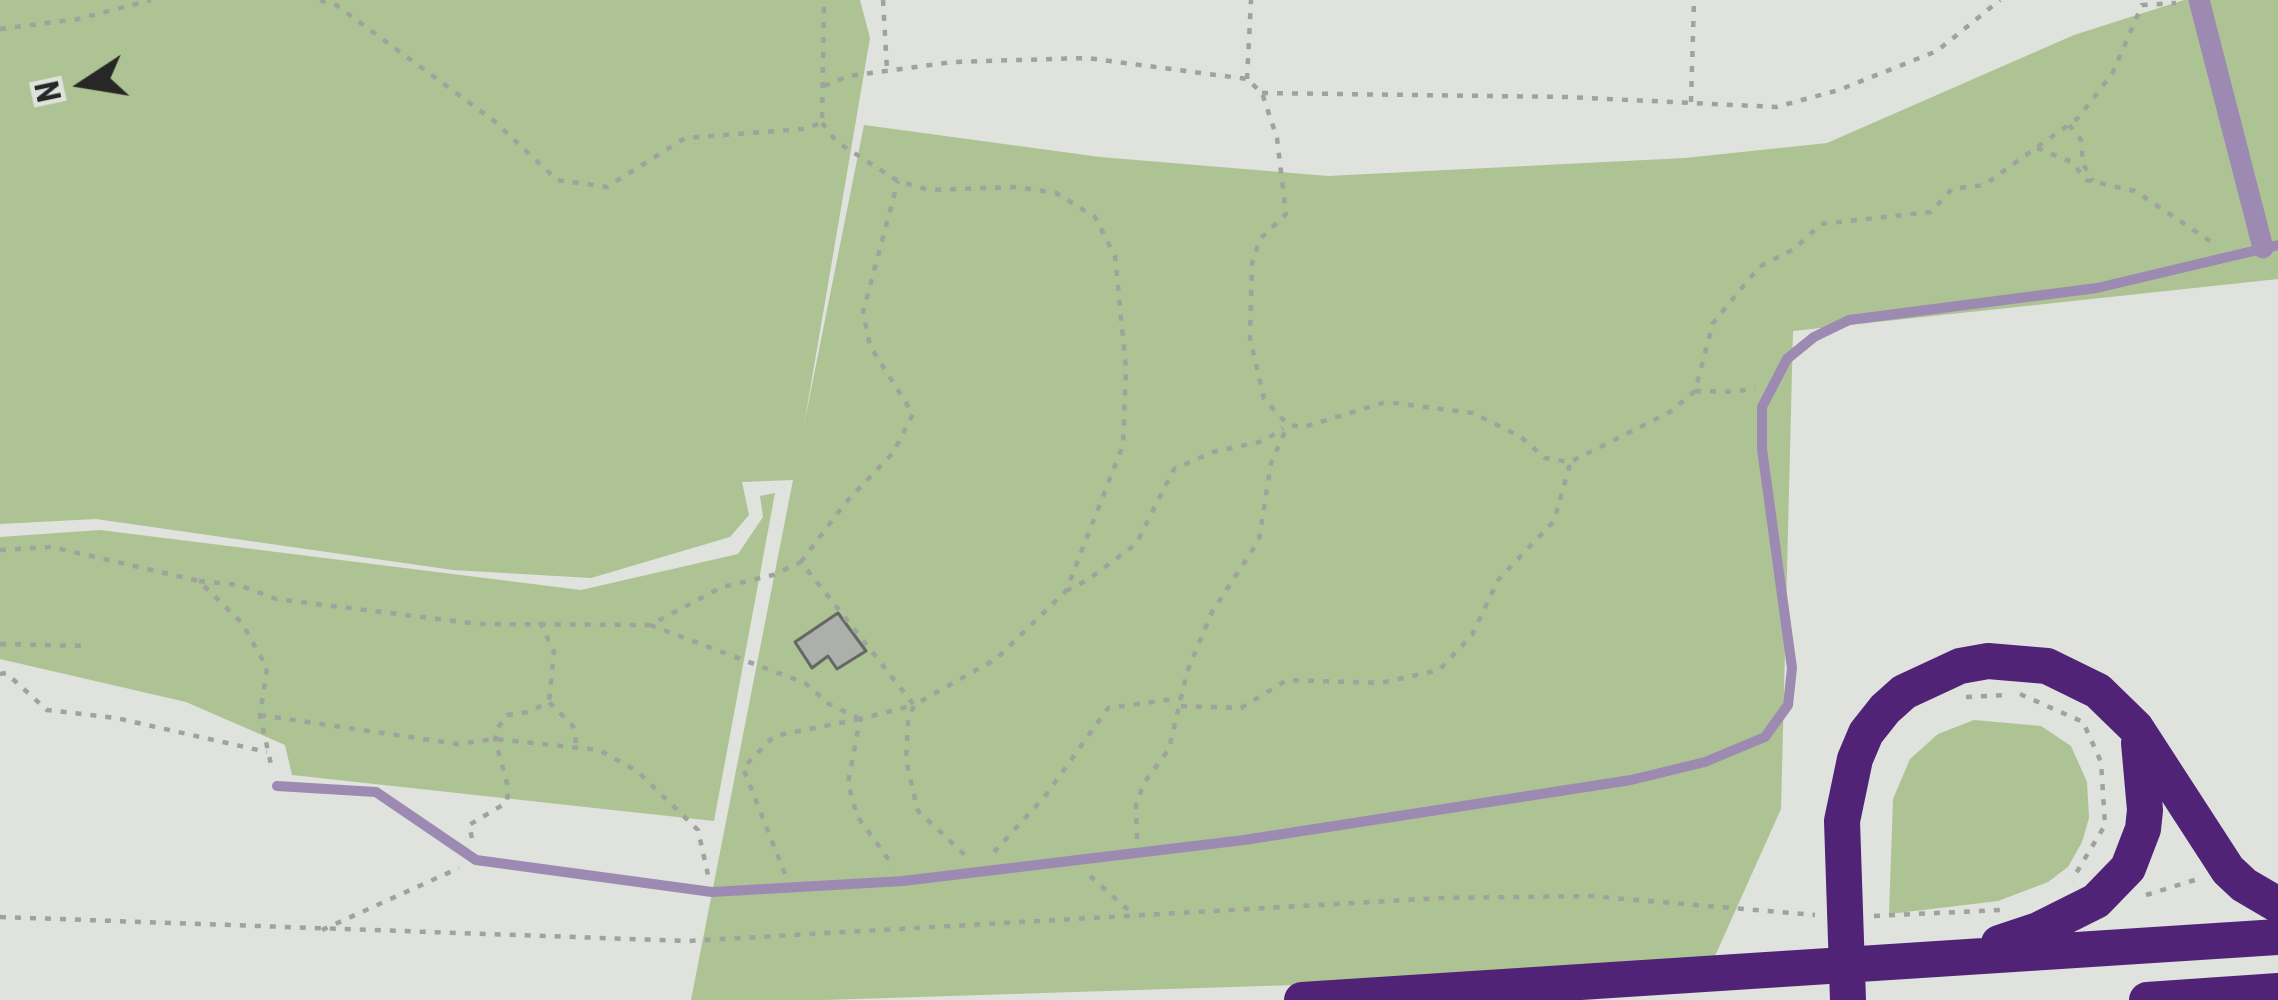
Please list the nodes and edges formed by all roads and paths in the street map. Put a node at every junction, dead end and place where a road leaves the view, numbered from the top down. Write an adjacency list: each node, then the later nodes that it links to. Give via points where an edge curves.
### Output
1 (151, 0): 10 (path)
2 (320, 0): 16 (path, via 493,120 557,180 607,187 686,138)
3 (824, 0): 13 (path)
4 (883, 0): 11 (path)
5 (1251, 0): 12 (path)
6 (1694, 0): 15 (path)
7 (2000, 0): 15 (path, via 1936,51 1839,90 1776,107)
8 (2199, 1): 9 (path); 21 (street)
9 (2142, 3): 17 (path, via 2112,74)
10 (0, 29)
11 (887, 70): 12 (path, via 1088,58); 13 (path)
12 (1247, 79): 14 (path)
13 (824, 86): 16 (path)
14 (1262, 93): 15 (path); 25 (path, via 1286,214 1261,238 1252,263 1250,338 1264,399)
15 (1691, 103)
16 (822, 123): 20 (path)
17 (2068, 125): 18 (path); 19 (path)
18 (2037, 148): 19 (path); 24 (path, via 1984,184 1952,189 1931,212 1821,224 1760,267 1713,323)
19 (2093, 181): 22 (path, via 2135,191)
20 (898, 182): 28 (path, via 862,312 870,346 913,414 893,453); 30 (path, via 1056,193 1094,217 1115,256 1126,369 1123,446)
21 (2271, 246): 22 (lane)
22 (2232, 256): 23 (lane, via 2097,288 1849,320 1787,359)
23 (1773, 382): 24 (path); 47 (lane, via 1762,407 1762,449 1792,668 1788,704 1766,737 1630,780)
24 (1695, 391): 26 (path)
25 (1288, 424): 26 (path, via 1304,427 1386,402 1473,412 1546,458); 30 (path, via 1264,441 1174,469 1136,544); 38 (path, via 1271,463 1259,540 1212,612)
26 (1570, 462): 38 (path, via 1554,520 1498,580 1472,635 1439,670 1381,683 1287,680 1241,708)
27 (0, 550): 29 (path, via 52,547)
28 (801, 562): 32 (path, via 722,586); 39 (path)
29 (199, 581): 31 (path, via 276,599 478,624); 40 (path, via 242,623 267,668)
30 (1066, 591): 39 (path, via 996,659)
31 (540, 622): 32 (path); 37 (path, via 554,652)
32 (650, 625): 41 (path, via 805,683)
33 (0, 644): 34 (path)
34 (87, 646)
35 (2, 673): 45 (path, via 47,710)
36 (1962, 698): 52 (path, via 2021,694 2083,722 2101,762 2105,825)
37 (549, 702): 43 (path, via 507,715); 44 (path, via 573,726)
38 (1181, 702): 47 (path, via 1169,749 1136,806); 50 (path, via 1108,708)
39 (914, 705): 41 (path); 50 (path, via 906,761 918,811)
40 (260, 715): 43 (path, via 457,744); 45 (path)
41 (860, 719): 53 (path, via 848,783 856,816); 54 (path, via 774,736 743,768)
42 (2136, 728): 51 (highway); 56 (highway, via 2143,829); 59 (highway, via 2072,676 2016,661 1960,666 1904,692 1866,734 1850,774)
43 (495, 740): 44 (path); 48 (path, via 509,791 506,803 469,825)
44 (577, 748): 57 (path, via 599,750 637,771 698,830)
45 (267, 752): 46 (path)
46 (277, 786): 48 (lane, via 376,792)
47 (1138, 852): 49 (lane)
48 (476, 860): 57 (lane); 63 (path)
49 (1071, 860): 50 (lane); 61 (path)
50 (980, 869): 53 (lane)
51 (2228, 870): 56 (path, via 2138,897); 58 (highway)
52 (2072, 880): 55 (path); 56 (path)
53 (903, 881): 54 (lane)
54 (791, 888): 57 (lane)
55 (2057, 890)
56 (2110, 890): 65 (highway, via 2038,930)
57 (712, 892)
58 (2278, 905)
59 (1843, 908): 60 (path); 61 (path, via 1590,896); 68 (highway)
60 (2011, 909)
61 (1136, 916): 63 (path, via 688,941)
62 (0, 917): 63 (path)
63 (320, 930)
64 (2278, 937): 65 (highway)
65 (1952, 958): 67 (highway)
66 (2278, 991): 69 (highway)
67 (1302, 1000)
68 (1848, 1000)
69 (2147, 1000)

